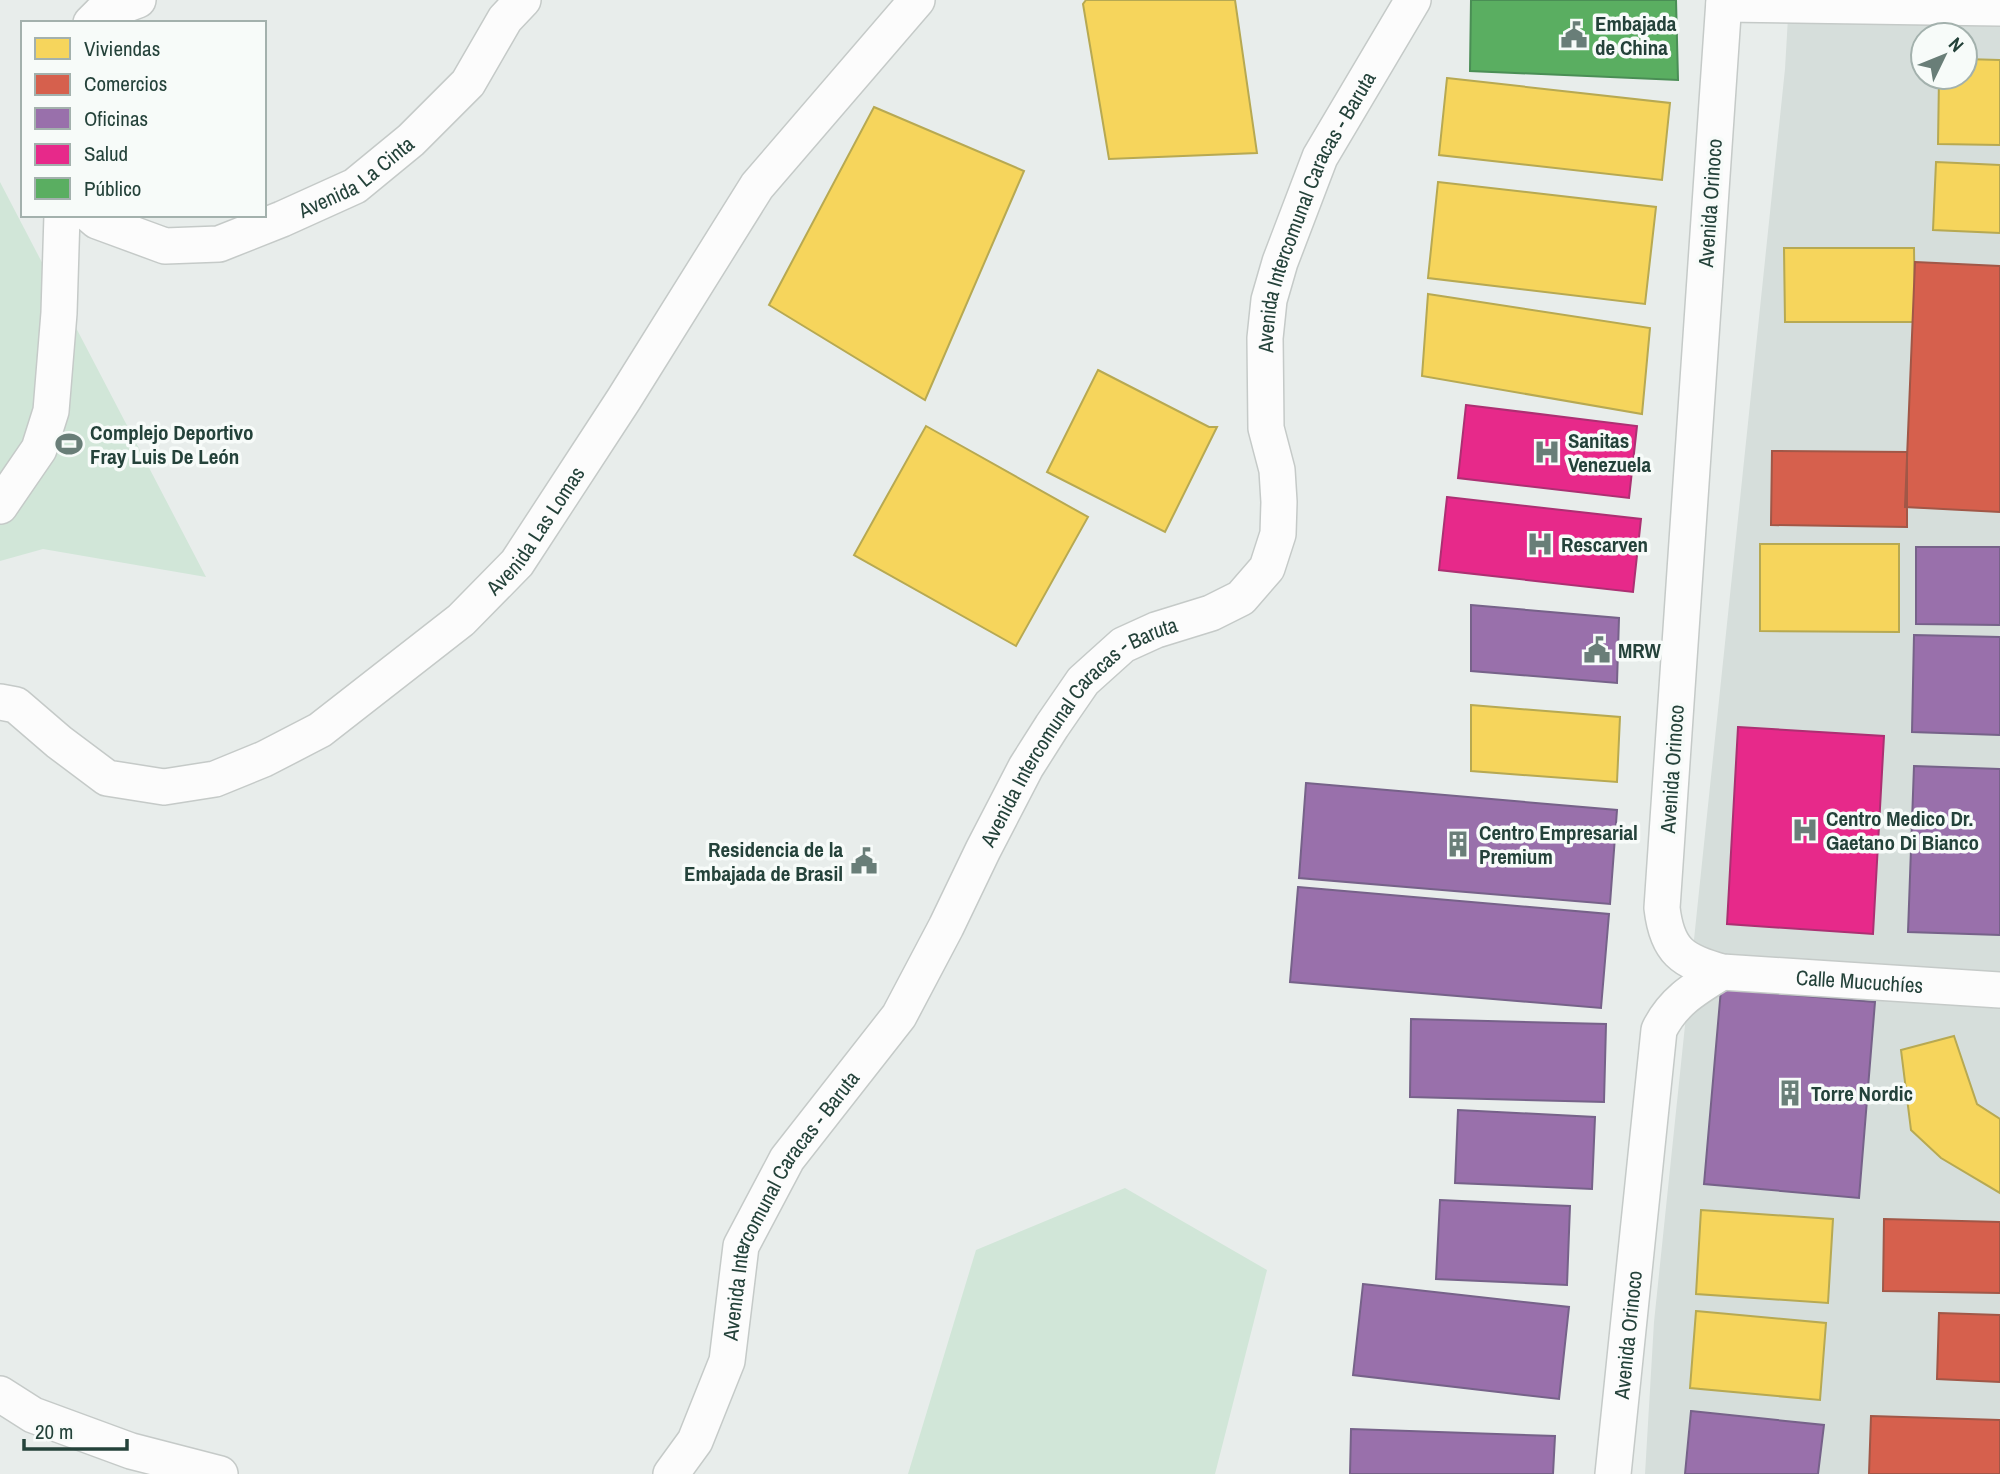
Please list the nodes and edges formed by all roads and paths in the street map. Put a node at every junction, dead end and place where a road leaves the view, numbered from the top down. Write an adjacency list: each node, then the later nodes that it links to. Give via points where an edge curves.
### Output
1 (138, 0): 7 (street, via 100,14)
2 (523, 0): 9 (street, Avenida La Cinta, via 505,19 468,83 411,140 355,186 219,244 165,246)
3 (917, 0): 11 (street, Avenida Las Lomas, via 757,186 517,563 461,620 320,730 215,779 164,787 107,778 16,705)
4 (1413, 0): 16 (street, Avenida Intercomunal Caracas - Baruta, via 1320,157 1269,300 1266,428 1277,470 1279,502 1278,534 1267,568 1241,598 1124,645 1083,681 1052,726 1026,767 899,1016 787,1159 741,1246 727,1361 695,1441)
5 (1724, 2): 6 (street); 12 (street, Avenida Orinoco, via 1662,908 1671,943 1695,964)
6 (2000, 8)
7 (94, 21)
8 (62, 217): 10 (street, via 51,411 39,449)
9 (92, 217)
10 (0, 506)
11 (0, 702)
12 (1722, 972): 13 (street, Calle Mucuchíes); 17 (street, Avenida Orinoco, via 1685,995 1659,1030)
13 (2000, 990)
14 (0, 1394): 15 (street, via 33,1415 131,1451)
15 (220, 1474)
16 (671, 1474)
17 (1613, 1474)

